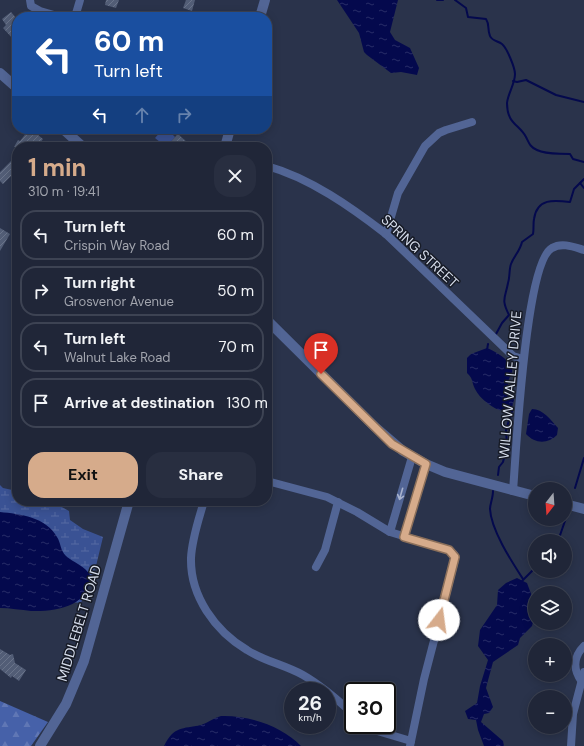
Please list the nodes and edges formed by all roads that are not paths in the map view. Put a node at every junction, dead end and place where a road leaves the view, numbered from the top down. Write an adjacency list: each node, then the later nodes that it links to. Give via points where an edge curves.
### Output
1 (30, 0): 4 (street, via 31,6)
2 (80, 0): 5 (street)
3 (265, 0): 6 (street)
4 (44, 12)
5 (76, 12)
6 (261, 12)
7 (0, 73): 8 (street)
8 (12, 84)
9 (472, 122): 13 (street, via 442,131 425,146 398,193)
10 (68, 134): 11 (street)
11 (77, 142)
12 (272, 167): 13 (street, SPRING STREET, via 330,195)
13 (386, 234): 16 (street, SPRING STREET, via 513,356)
14 (584, 250): 16 (street, WILLOW VALLEY DRIVE, via 561,245 550,248 543,258 531,305)
15 (272, 325): 17 (street, via 392,444)
16 (523, 359): 20 (street, WILLOW VALLEY DRIVE)
17 (412, 457): 18 (street); 27 (street, one-way to 27)
18 (426, 464): 20 (street, via 445,472); 28 (street)
19 (272, 482): 22 (street)
20 (513, 491): 21 (street)
21 (528, 494)
22 (338, 502): 27 (street); 29 (street, via 325,550)
23 (128, 506): 36 (street, MIDDLEBELT ROAD, via 84,661 66,704)
24 (203, 506): 33 (street, via 192,552 193,582 219,629 246,650 301,674 330,692)
25 (572, 506): 26 (street)
26 (584, 509)
27 (390, 532): 28 (street)
28 (404, 537): 35 (street, via 449,550 455,557 424,680)
29 (316, 567)
30 (584, 646): 32 (street, via 578,654 575,668)
31 (584, 672): 32 (street)
32 (582, 682): 37 (street, via 573,714)
33 (344, 705)
34 (385, 734): 35 (street)
35 (411, 744)
36 (40, 746)
37 (571, 746)

